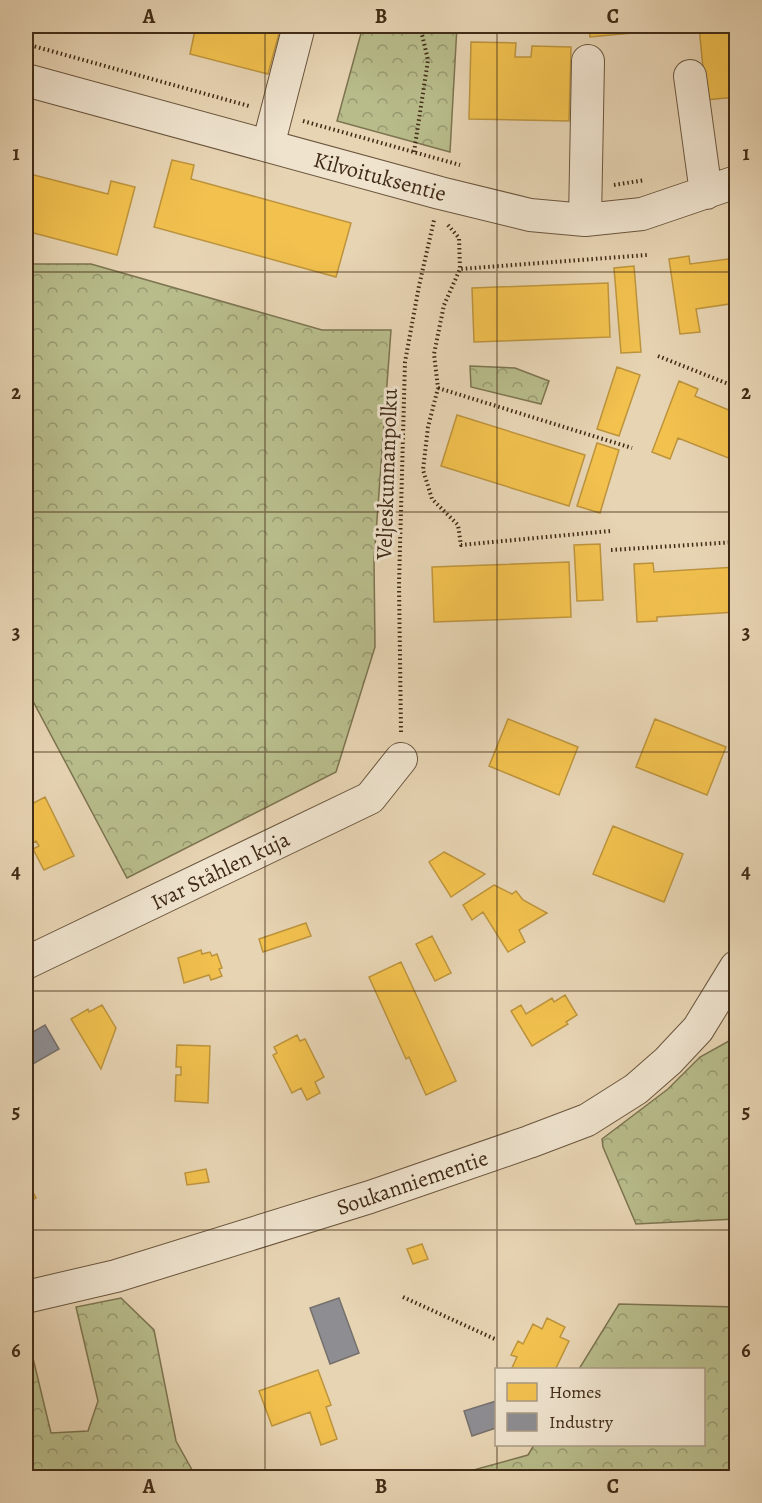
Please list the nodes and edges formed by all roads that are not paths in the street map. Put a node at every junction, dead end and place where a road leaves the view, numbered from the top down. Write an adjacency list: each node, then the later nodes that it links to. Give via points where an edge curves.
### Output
1 (299, 26): 5 (street)
2 (588, 61): 8 (street)
3 (690, 76): 7 (street)
4 (26, 80): 5 (street, Kilvoituksentie)
5 (268, 146): 8 (street, Kilvoituksentie, via 433,209 530,215)
6 (736, 182): 7 (street, Kilvoituksentie)
7 (706, 193): 8 (street, Kilvoituksentie, via 642,214)
8 (585, 205)
9 (401, 759): 10 (street, Ivar Ståhlen kuja, via 370,798)
10 (26, 963)
11 (736, 967): 12 (street, Soukanniementie, via 698,1029 668,1061 636,1089 587,1120 370,1197 116,1276)
12 (26, 1297)

